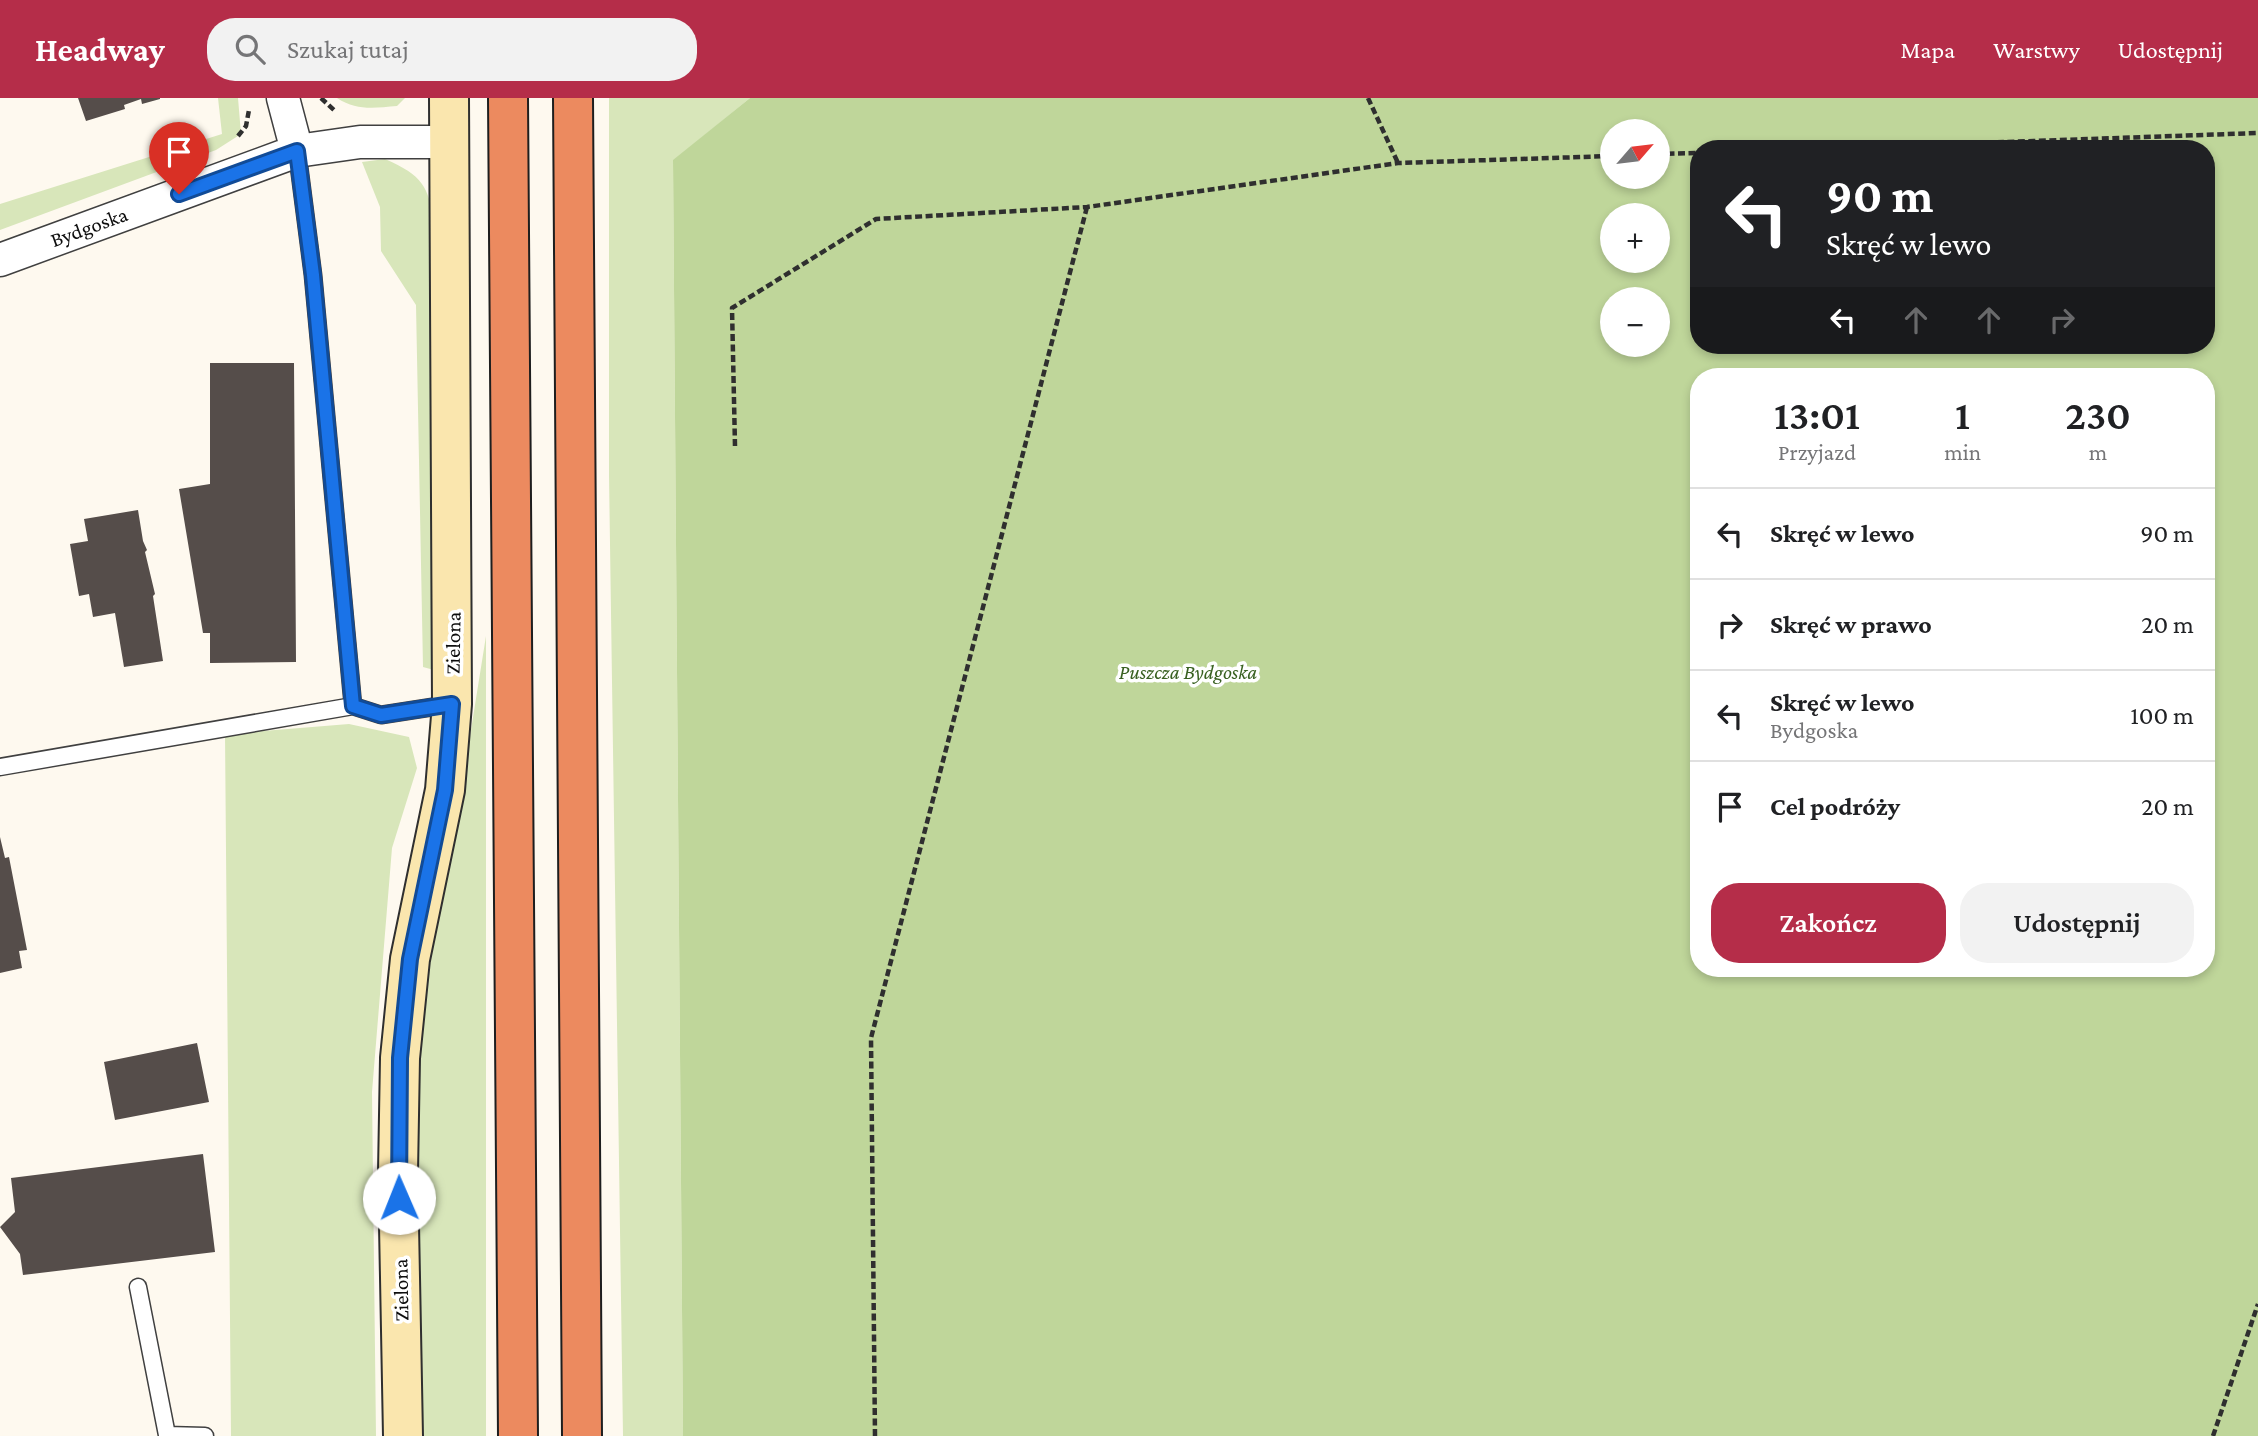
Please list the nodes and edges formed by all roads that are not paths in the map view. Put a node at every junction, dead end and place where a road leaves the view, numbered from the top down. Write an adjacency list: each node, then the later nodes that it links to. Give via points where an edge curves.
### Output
1 (283, 98): 6 (street)
2 (449, 98): 5 (street, Zielona)
3 (508, 98): 14 (highway)
4 (573, 98): 15 (highway)
5 (450, 142): 6 (street, Bydgoska, via 360,142); 8 (street, Zielona)
6 (297, 151): 7 (street, Bydgoska); 9 (lane)
7 (0, 260)
8 (452, 704): 9 (lane, via 381,715); 13 (street, Zielona, via 445,790 410,959 400,1058)
9 (353, 706): 10 (lane)
10 (0, 767)
11 (138, 1287): 12 (lane, via 167,1436)
12 (205, 1436)
13 (404, 1436)
14 (518, 1436)
15 (582, 1436)

